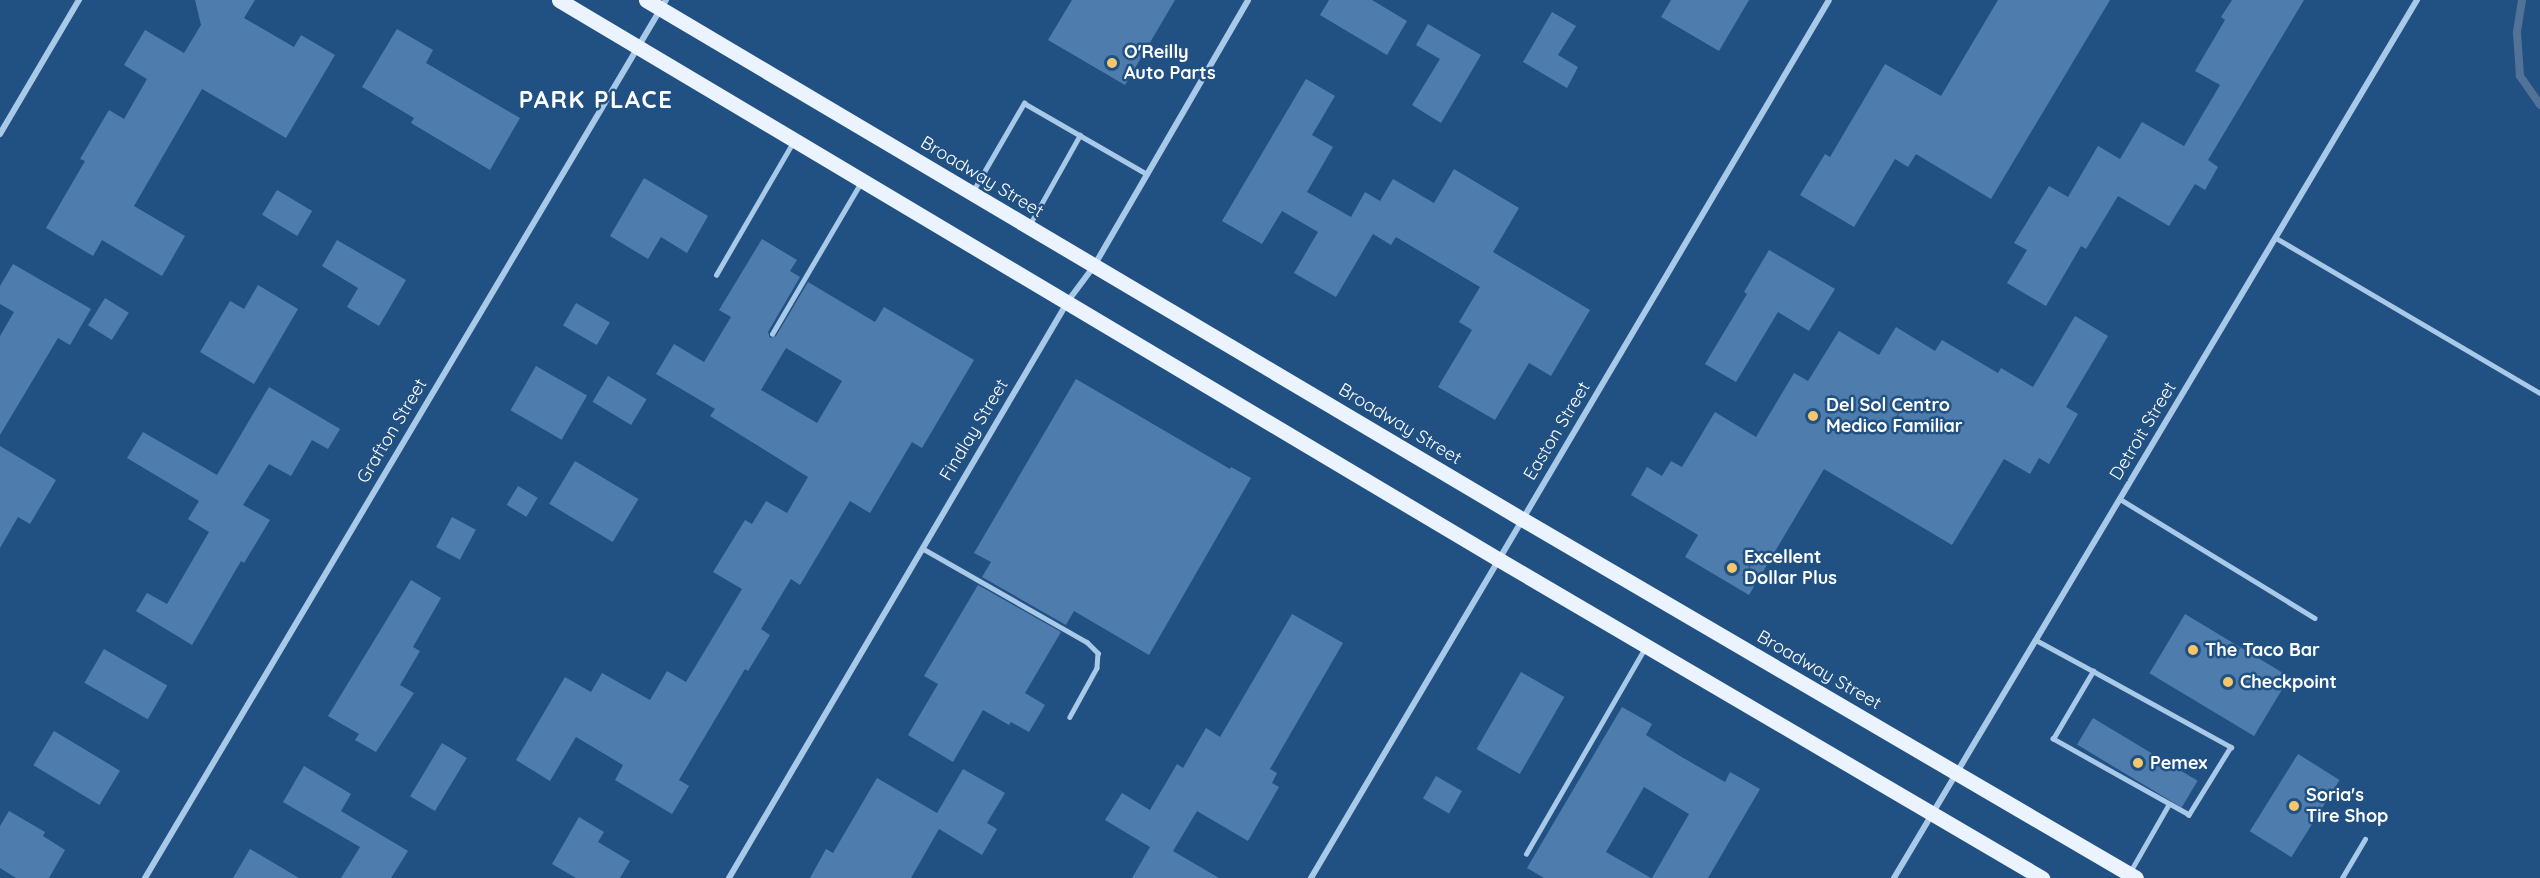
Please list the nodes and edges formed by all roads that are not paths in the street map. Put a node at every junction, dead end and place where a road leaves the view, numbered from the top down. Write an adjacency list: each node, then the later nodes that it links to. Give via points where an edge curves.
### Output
1 (79, 0): 9 (street)
2 (559, 0): 8 (main road)
3 (646, 0): 7 (main road, Broadway Street)
4 (1248, 0): 12 (street, Findlay Street)
5 (1829, 0): 23 (street, Easton Street)
6 (2417, 0): 16 (street, Detroit Street)
7 (663, 4): 8 (street, Grafton Street); 14 (main road, Broadway Street)
8 (638, 48): 11 (main road); 37 (street, Grafton Street)
9 (0, 134)
10 (1080, 135): 12 (lane); 14 (lane, via 1024,103); 15 (lane)
11 (794, 140): 13 (main road); 18 (lane)
12 (1147, 174): 17 (street, Findlay Street)
13 (863, 180): 19 (main road); 20 (lane)
14 (972, 193): 15 (main road, Broadway Street)
15 (1028, 227): 17 (main road, Broadway Street)
16 (2276, 238): 21 (lane); 22 (street, Detroit Street)
17 (1094, 266): 19 (street, Findlay Street); 23 (main road, Broadway Street)
18 (716, 274)
19 (1068, 301): 24 (street, Findlay Street); 25 (main road)
20 (772, 334)
21 (2540, 393)
22 (2120, 499): 26 (lane); 27 (street, Detroit Street)
23 (1522, 519): 25 (street, Easton Street); 31 (main road, Broadway Street)
24 (922, 548): 30 (lane, via 1087,642 1098,653 1097,668); 38 (street, Findlay Street)
25 (1498, 559): 28 (main road); 39 (street, Easton Street)
26 (2315, 618)
27 (2036, 640): 29 (lane); 31 (street, Detroit Street)
28 (1647, 646): 33 (main road); 35 (lane)
29 (2093, 671): 32 (lane, via 2053,739); 32 (lane, via 2231,747 2189,815)
30 (1070, 717)
31 (1957, 773): 33 (street, Detroit Street); 36 (main road, Broadway Street)
32 (2169, 804): 36 (lane)
33 (1932, 814): 40 (street, Detroit Street); 41 (main road)
34 (2365, 839): 42 (lane)
35 (1526, 854)
36 (2133, 876)
37 (145, 878)
38 (729, 878)
39 (1311, 878)
40 (1894, 878)
41 (2042, 878)
42 (2342, 878)

